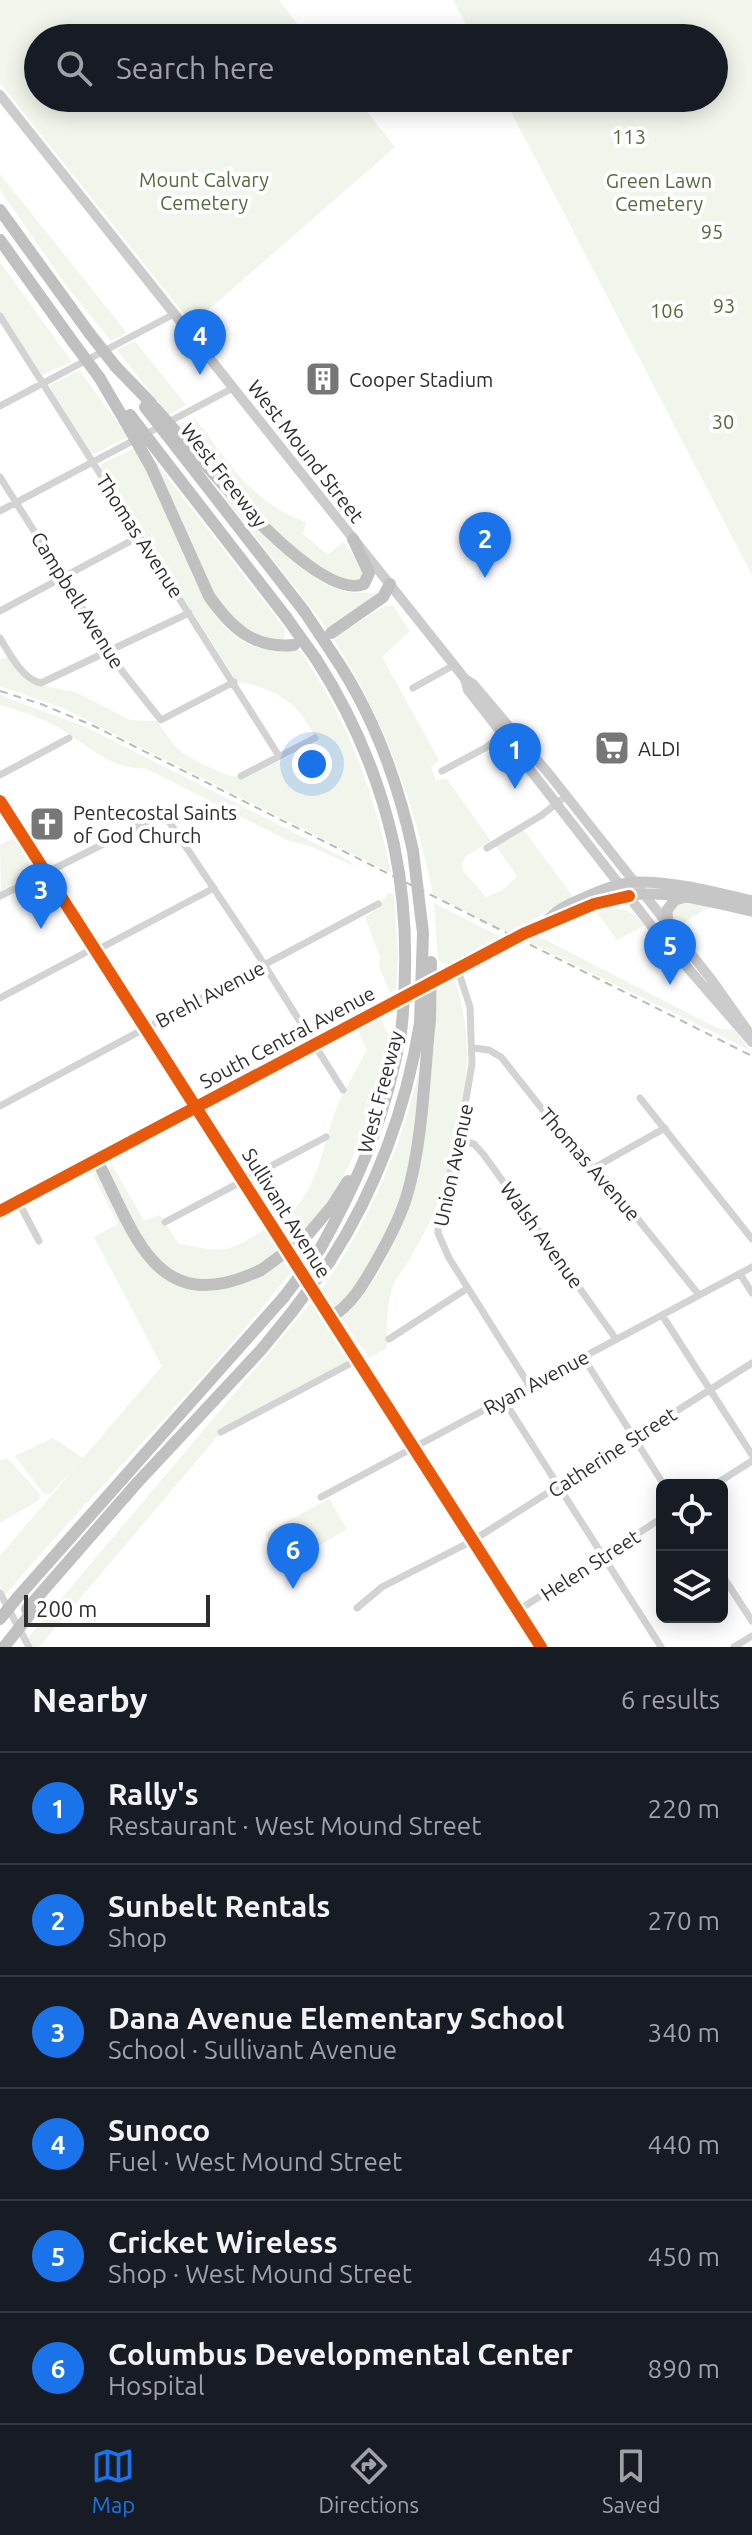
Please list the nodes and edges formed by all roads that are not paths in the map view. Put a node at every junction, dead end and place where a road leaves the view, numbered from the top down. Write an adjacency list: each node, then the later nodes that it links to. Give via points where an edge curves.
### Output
1 (0, 95): 4 (main road, West Mound Street)
2 (0, 210): 10 (highway, West Freeway, bridge, via 90,334)
3 (0, 240): 9 (highway, bridge)
4 (174, 314): 6 (street); 7 (main road, West Mound Street)
5 (0, 316): 6 (street, Thomas Avenue)
6 (43, 383): 8 (street); 11 (street, Thomas Avenue)
7 (233, 388): 11 (street); 16 (main road, West Mound Street)
8 (0, 406)
9 (127, 418): 24 (highway, bridge, via 221,614 254,641); 71 (highway, West Freeway, bridge, via 316,659 357,729 374,772 394,845 405,927 405,991 388,1096)
10 (181, 445): 19 (highway, via 284,546 327,578); 59 (highway, West Freeway, bridge, via 332,653 383,749 413,851 423,933)
11 (93, 462): 13 (street); 15 (street, Thomas Avenue)
12 (0, 477): 13 (street, Campbell Avenue)
13 (17, 503): 14 (street); 17 (street, Campbell Avenue)
14 (0, 511)
15 (140, 536): 17 (street); 21 (street, Thomas Avenue)
16 (353, 539): 18 (main road, West Mound Street); 19 (highway, via 369,573 364,584)
17 (64, 577): 20 (street); 25 (street, Campbell Avenue)
18 (390, 584): 19 (highway, via 368,590); 22 (highway, via 383,597); 26 (main road, West Mound Street)
19 (351, 587)
20 (0, 611)
21 (189, 613): 25 (street); 27 (street, Thomas Avenue)
22 (331, 633)
23 (0, 638): 25 (street, via 37,683)
24 (294, 645)
25 (110, 651): 27 (street, Campbell Avenue, via 161,720)
26 (454, 665): 28 (street); 29 (main road, West Mound Street, via 468,690)
27 (234, 682): 32 (street, Thomas Avenue)
28 (413, 688)
29 (507, 732): 33 (street); 36 (main road, West Mound Street); 38 (main road, West Mound Street)
30 (69, 738): 34 (street)
31 (315, 738): 32 (street)
32 (279, 756): 35 (street)
33 (442, 771)
34 (0, 775)
35 (241, 776)
36 (566, 796): 38 (street); 41 (main road, West Mound Street)
37 (0, 801): 40 (main road, Sullivant Avenue)
38 (555, 804): 39 (street); 42 (main road, West Mound Street)
39 (487, 848)
40 (46, 872): 43 (street, via 163,818); 45 (street); 55 (main road, Sullivant Avenue)
41 (633, 882): 42 (main road); 44 (main road, West Mound Street); 48 (main road)
42 (620, 885): 46 (main road, West Mound Street); 51 (main road, via 553,913)
43 (214, 888): 55 (street); 56 (street)
44 (643, 894): 46 (main road); 47 (main road); 52 (main road, West Mound Street)
45 (0, 896)
46 (629, 896): 51 (main road); 61 (main road, West Mound Street)
47 (688, 898): 50 (main road); 52 (main road, via 670,904)
48 (752, 901)
49 (378, 904): 56 (street, Brehl Avenue)
50 (752, 911)
51 (543, 925): 53 (main road)
52 (668, 925): 61 (main road, West Mound Street)
53 (523, 934)
54 (508, 943): 57 (main road, South Central Avenue)
55 (95, 949): 58 (street); 60 (main road, Sullivant Avenue)
56 (264, 965): 60 (street, Brehl Avenue); 62 (street)
57 (458, 970): 62 (main road, South Central Avenue); 63 (street, Union Avenue, via 470,1007)
58 (0, 998)
59 (425, 1021): 86 (highway, via 419,1125 407,1194 365,1281 349,1306); 109 (highway, West Freeway, bridge, via 390,1144 365,1203 330,1261 261,1350 137,1483)
60 (145, 1029): 66 (street, Brehl Avenue); 67 (main road, Sullivant Avenue)
61 (752, 1040)
62 (315, 1046): 64 (street); 67 (main road, South Central Avenue)
63 (473, 1048): 70 (street, Union Avenue); 73 (street, Thomas Avenue, via 501,1057)
64 (343, 1090)
65 (640, 1098): 68 (street)
66 (0, 1106)
67 (196, 1107): 72 (main road, South Central Avenue); 74 (main road, Sullivant Avenue)
68 (665, 1128): 73 (street); 78 (street)
69 (326, 1137): 74 (street)
70 (459, 1140): 82 (street, Union Avenue, via 437,1224 444,1250); 88 (street, Walsh Avenue, via 474,1144 484,1155)
71 (373, 1141): 72 (highway, bridge, via 343,1191 305,1238 261,1270 217,1284 181,1281 159,1270 143,1250); 111 (highway, West Freeway, bridge, via 320,1249 284,1297)
72 (97, 1160): 75 (main road, South Central Avenue)
73 (592, 1169): 84 (street, Thomas Avenue)
74 (243, 1180): 77 (street); 86 (main road, Sullivant Avenue)
75 (18, 1201): 76 (main road, South Central Avenue); 79 (street)
76 (0, 1211)
77 (165, 1222)
78 (752, 1239)
79 (39, 1241)
80 (752, 1267): 81 (street, Ryan Avenue)
81 (740, 1274): 83 (street); 84 (street, Ryan Avenue)
82 (468, 1288): 87 (street); 92 (street, Union Avenue)
83 (752, 1293)
84 (699, 1295): 85 (street, Ryan Avenue)
85 (662, 1315): 88 (street, Ryan Avenue); 93 (street)
86 (330, 1318): 90 (main road, Sullivant Avenue)
87 (389, 1339)
88 (616, 1339): 89 (street, Ryan Avenue)
89 (583, 1357): 92 (street, Ryan Avenue); 96 (street)
90 (357, 1360): 95 (street); 97 (main road, Sullivant Avenue)
91 (752, 1363): 93 (street, Catherine Street)
92 (529, 1385): 94 (street, Ryan Avenue)
93 (710, 1390): 96 (street, Catherine Street); 98 (street)
94 (503, 1399): 97 (street, Ryan Avenue); 101 (street)
95 (221, 1432)
96 (634, 1438): 99 (street); 101 (street, Catherine Street)
97 (412, 1448): 102 (street, Ryan Avenue); 104 (main road, Sullivant Avenue)
98 (752, 1458): 100 (street)
99 (660, 1479)
100 (722, 1479)
101 (559, 1486): 104 (street, Catherine Street); 105 (street)
102 (321, 1497)
103 (656, 1522): 105 (street, Helen Street)
104 (472, 1541): 108 (street, Catherine Street, via 382,1587); 110 (main road, Sullivant Avenue)
105 (603, 1556): 110 (street, Helen Street); 118 (street)
106 (728, 1584): 112 (street)
107 (0, 1593): 116 (street)
108 (357, 1608)
109 (29, 1611): 114 (highway, West Freeway); 115 (highway, bridge)
110 (517, 1611): 117 (main road, Sullivant Avenue)
111 (0, 1619)
112 (752, 1621)
113 (752, 1636): 119 (street)
114 (0, 1641)
115 (4, 1647)
116 (29, 1647)
117 (541, 1647)
118 (661, 1647)
119 (734, 1647)

